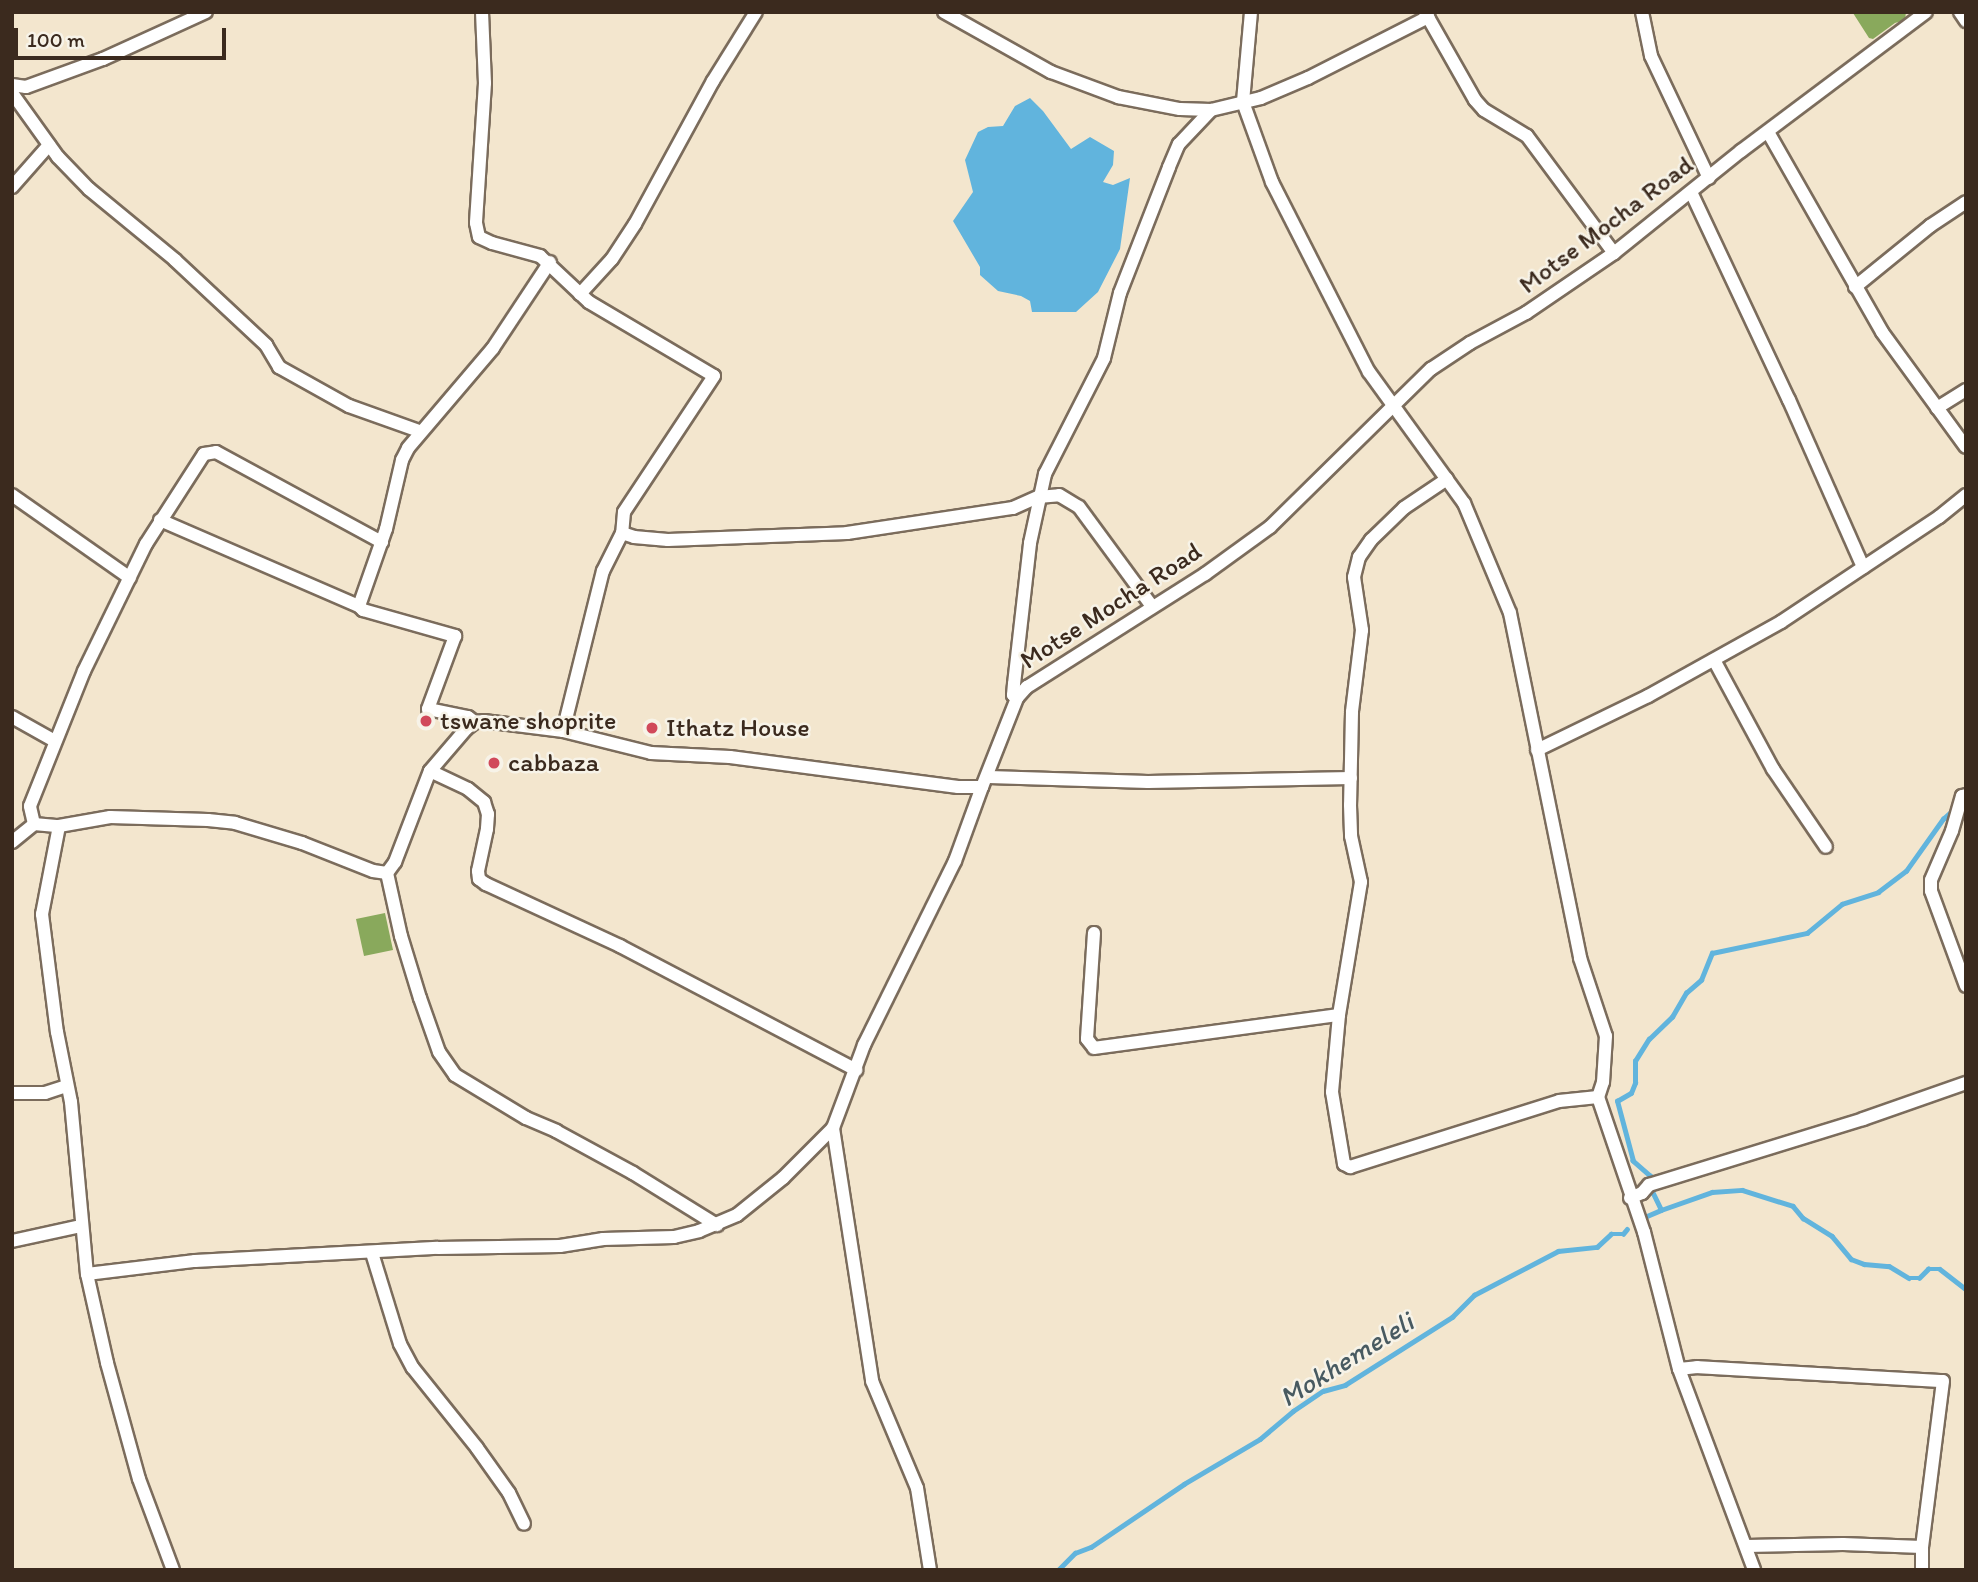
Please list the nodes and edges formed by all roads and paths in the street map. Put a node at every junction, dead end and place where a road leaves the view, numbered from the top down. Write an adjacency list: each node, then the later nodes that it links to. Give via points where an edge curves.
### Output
1 (206, 12): 11 (street, via 77,69 26,87)
2 (482, 12): 22 (street, via 485,83 476,232 486,241)
3 (756, 12): 24 (street, via 635,224 612,259)
4 (944, 12): 14 (street, via 1051,72 1118,97)
5 (1251, 12): 13 (street)
6 (1642, 12): 17 (street, via 1651,56)
7 (1925, 12): 15 (street, Motse Mocha Road)
8 (1960, 12): 10 (street)
9 (1426, 15): 13 (street, via 1308,78); 21 (street, via 1475,100 1527,136)
10 (1966, 21)
11 (12, 85)
12 (12, 93): 16 (street)
13 (1243, 102): 14 (street); 26 (street, via 1298,238 1368,372)
14 (1210, 110): 33 (street, via 1180,144 1169,167 1120,293 1104,358 1045,474)
15 (1768, 132): 17 (street, Motse Mocha Road); 23 (street)
16 (49, 145): 18 (street); 28 (street, via 89,189 175,260 266,345 288,374 349,406)
17 (1709, 178): 19 (street, Motse Mocha Road)
18 (12, 187)
19 (1691, 192): 21 (street, Motse Mocha Road); 37 (street)
20 (1966, 202): 23 (street)
21 (1615, 253): 26 (street, Motse Mocha Road, via 1431,369)
22 (550, 262): 24 (street); 28 (street, via 493,348)
23 (1855, 287): 27 (street)
24 (580, 294): 35 (street, via 714,376 624,512)
25 (1966, 390): 27 (street)
26 (1394, 405): 30 (street); 40 (street, Motse Mocha Road, via 1270,527)
27 (1937, 408): 29 (street)
28 (419, 431): 36 (street, via 402,460)
29 (1966, 447)
30 (1447, 479): 47 (street, via 1464,503 1510,613); 49 (street, via 1404,508 1359,557 1354,577 1363,630 1352,712)
31 (12, 495): 38 (street)
32 (1966, 495): 37 (street)
33 (1038, 498): 35 (street, via 1013,508 847,533 668,540); 40 (street, via 1059,495 1079,507); 42 (street, via 1014,684)
34 (160, 520): 36 (street, via 209,451); 38 (street); 39 (street)
35 (622, 533): 45 (street, via 603,571)
36 (382, 542): 39 (street)
37 (1863, 567): 41 (street, via 1782,622)
38 (130, 578): 46 (street)
39 (359, 606): 44 (street, via 455,636 428,709)
40 (1151, 606): 42 (street, Motse Mocha Road, via 1041,676)
41 (1714, 660): 47 (street); 55 (street, via 1773,769)
42 (1017, 698): 50 (street, Motse Mocha Road)
43 (12, 717): 46 (street)
44 (475, 722): 45 (street); 48 (street)
45 (563, 731): 50 (street, via 651,753 730,757 958,787)
46 (55, 741): 52 (street, via 30,806)
47 (1536, 750): 64 (street, via 1580,958 1606,1036)
48 (430, 771): 56 (street); 60 (street, via 484,802 487,829 478,870 479,879 486,884 621,946)
49 (1351, 778): 50 (street); 59 (street, via 1351,836 1361,882)
50 (986, 782): 60 (street, Motse Mocha Road, via 955,861)
51 (1966, 795): 58 (street, via 1931,880)
52 (34, 824): 53 (street); 54 (street)
53 (60, 826): 56 (street, via 110,817 235,822); 62 (street, via 43,914)
54 (12, 842)
55 (1826, 847)
56 (387, 873): 67 (street, via 420,998 439,1052 455,1075)
57 (1094, 933): 59 (street, via 1087,1039 1094,1048)
58 (1966, 986)
59 (1339, 1015): 64 (street, via 1332,1092 1346,1167 1559,1101)
60 (856, 1069): 65 (street, Motse Mocha Road)
61 (1966, 1083): 66 (street, via 1648,1185)
62 (66, 1086): 63 (street, via 45,1093); 68 (street, via 81,1190)
63 (12, 1093)
64 (1598, 1097): 66 (street)
65 (834, 1128): 67 (street, via 758,1200); 77 (street, via 872,1381 917,1488)
66 (1630, 1198): 72 (street, via 1644,1233)
67 (717, 1225): 70 (street, via 674,1237)
68 (81, 1226): 69 (street); 71 (street)
69 (12, 1241)
70 (372, 1253): 71 (street, via 195,1261); 73 (street, via 400,1344 509,1493)
71 (88, 1274): 76 (street, via 138,1479)
72 (1679, 1369): 74 (street); 75 (street, via 1943,1381)
73 (524, 1524)
74 (1747, 1546): 75 (street); 78 (street)
75 (1922, 1547): 79 (street)
76 (173, 1570)
77 (930, 1570)
78 (1754, 1570)
79 (1922, 1570)

